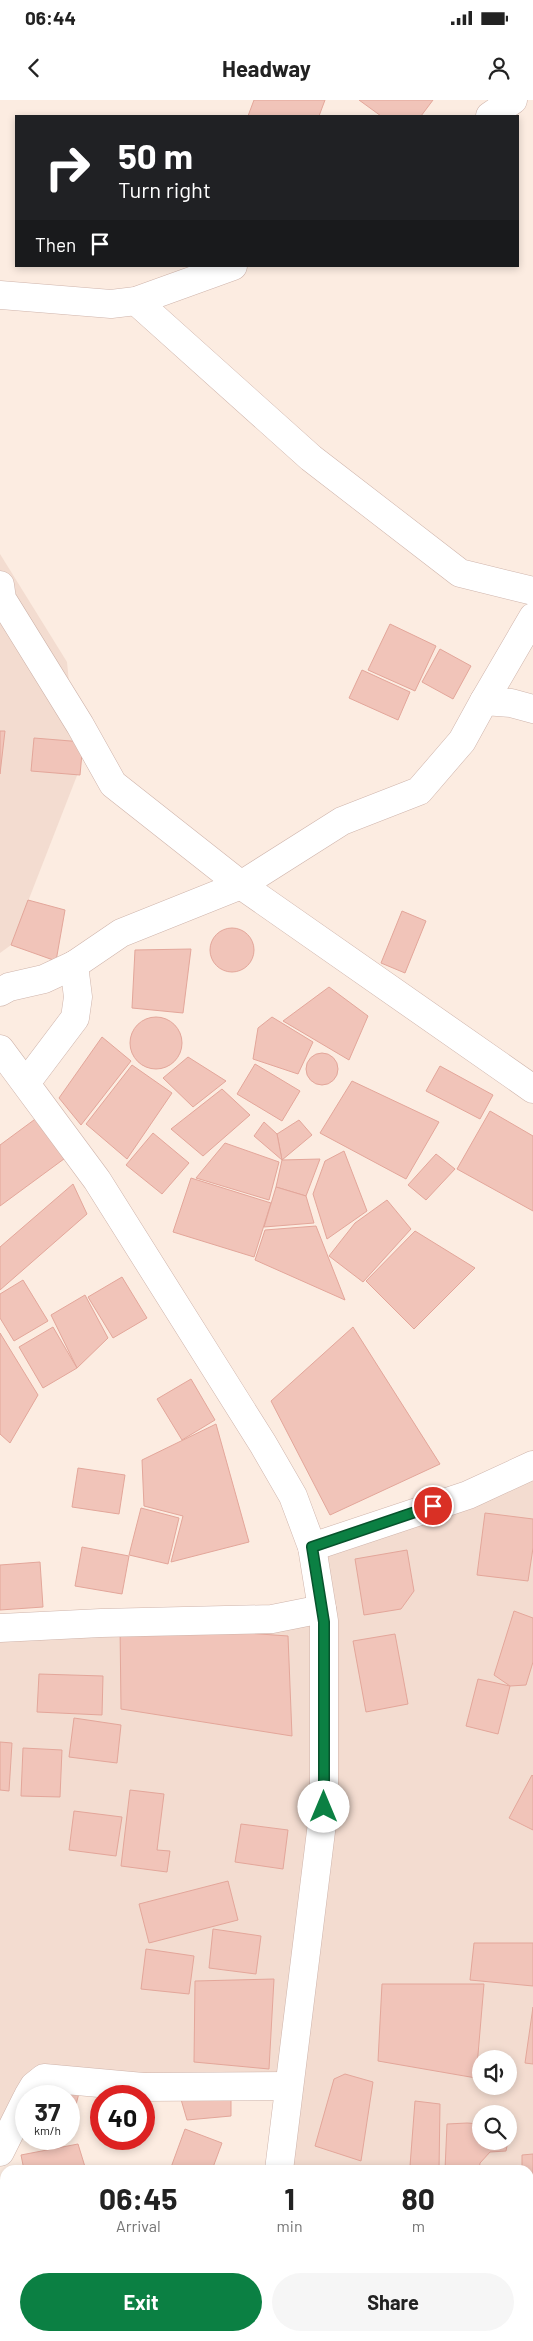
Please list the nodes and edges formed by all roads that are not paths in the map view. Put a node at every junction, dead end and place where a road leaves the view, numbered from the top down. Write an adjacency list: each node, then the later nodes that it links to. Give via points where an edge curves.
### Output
1 (512, 100): 2 (street)
2 (491, 115)
3 (230, 267): 5 (street)
4 (0, 296): 5 (street, via 111,304)
5 (136, 300): 7 (street, via 311,458 460,573)
6 (0, 585): 11 (street, via 2,599 113,784)
7 (533, 591)
8 (533, 617): 9 (street)
9 (484, 701): 10 (street, via 512,703); 11 (street, via 462,741 419,791 342,821)
10 (533, 709)
11 (241, 885): 12 (street, via 121,933); 16 (street)
12 (74, 964): 13 (street, via 44,979); 15 (street, via 78,997 75,1018)
13 (0, 992)
14 (0, 1049): 15 (street)
15 (26, 1083): 18 (street, via 97,1180 263,1444 293,1496)
16 (533, 1089)
17 (533, 1465): 18 (street, via 468,1495)
18 (312, 1547): 19 (street)
19 (322, 1609): 20 (street, via 272,1619); 22 (street, via 324,1807)
20 (0, 1628)
21 (35, 2085): 22 (street, via 44,2078 143,2087)
22 (289, 2086): 25 (street)
23 (15, 2122): 24 (street)
24 (0, 2152)
25 (281, 2165)

